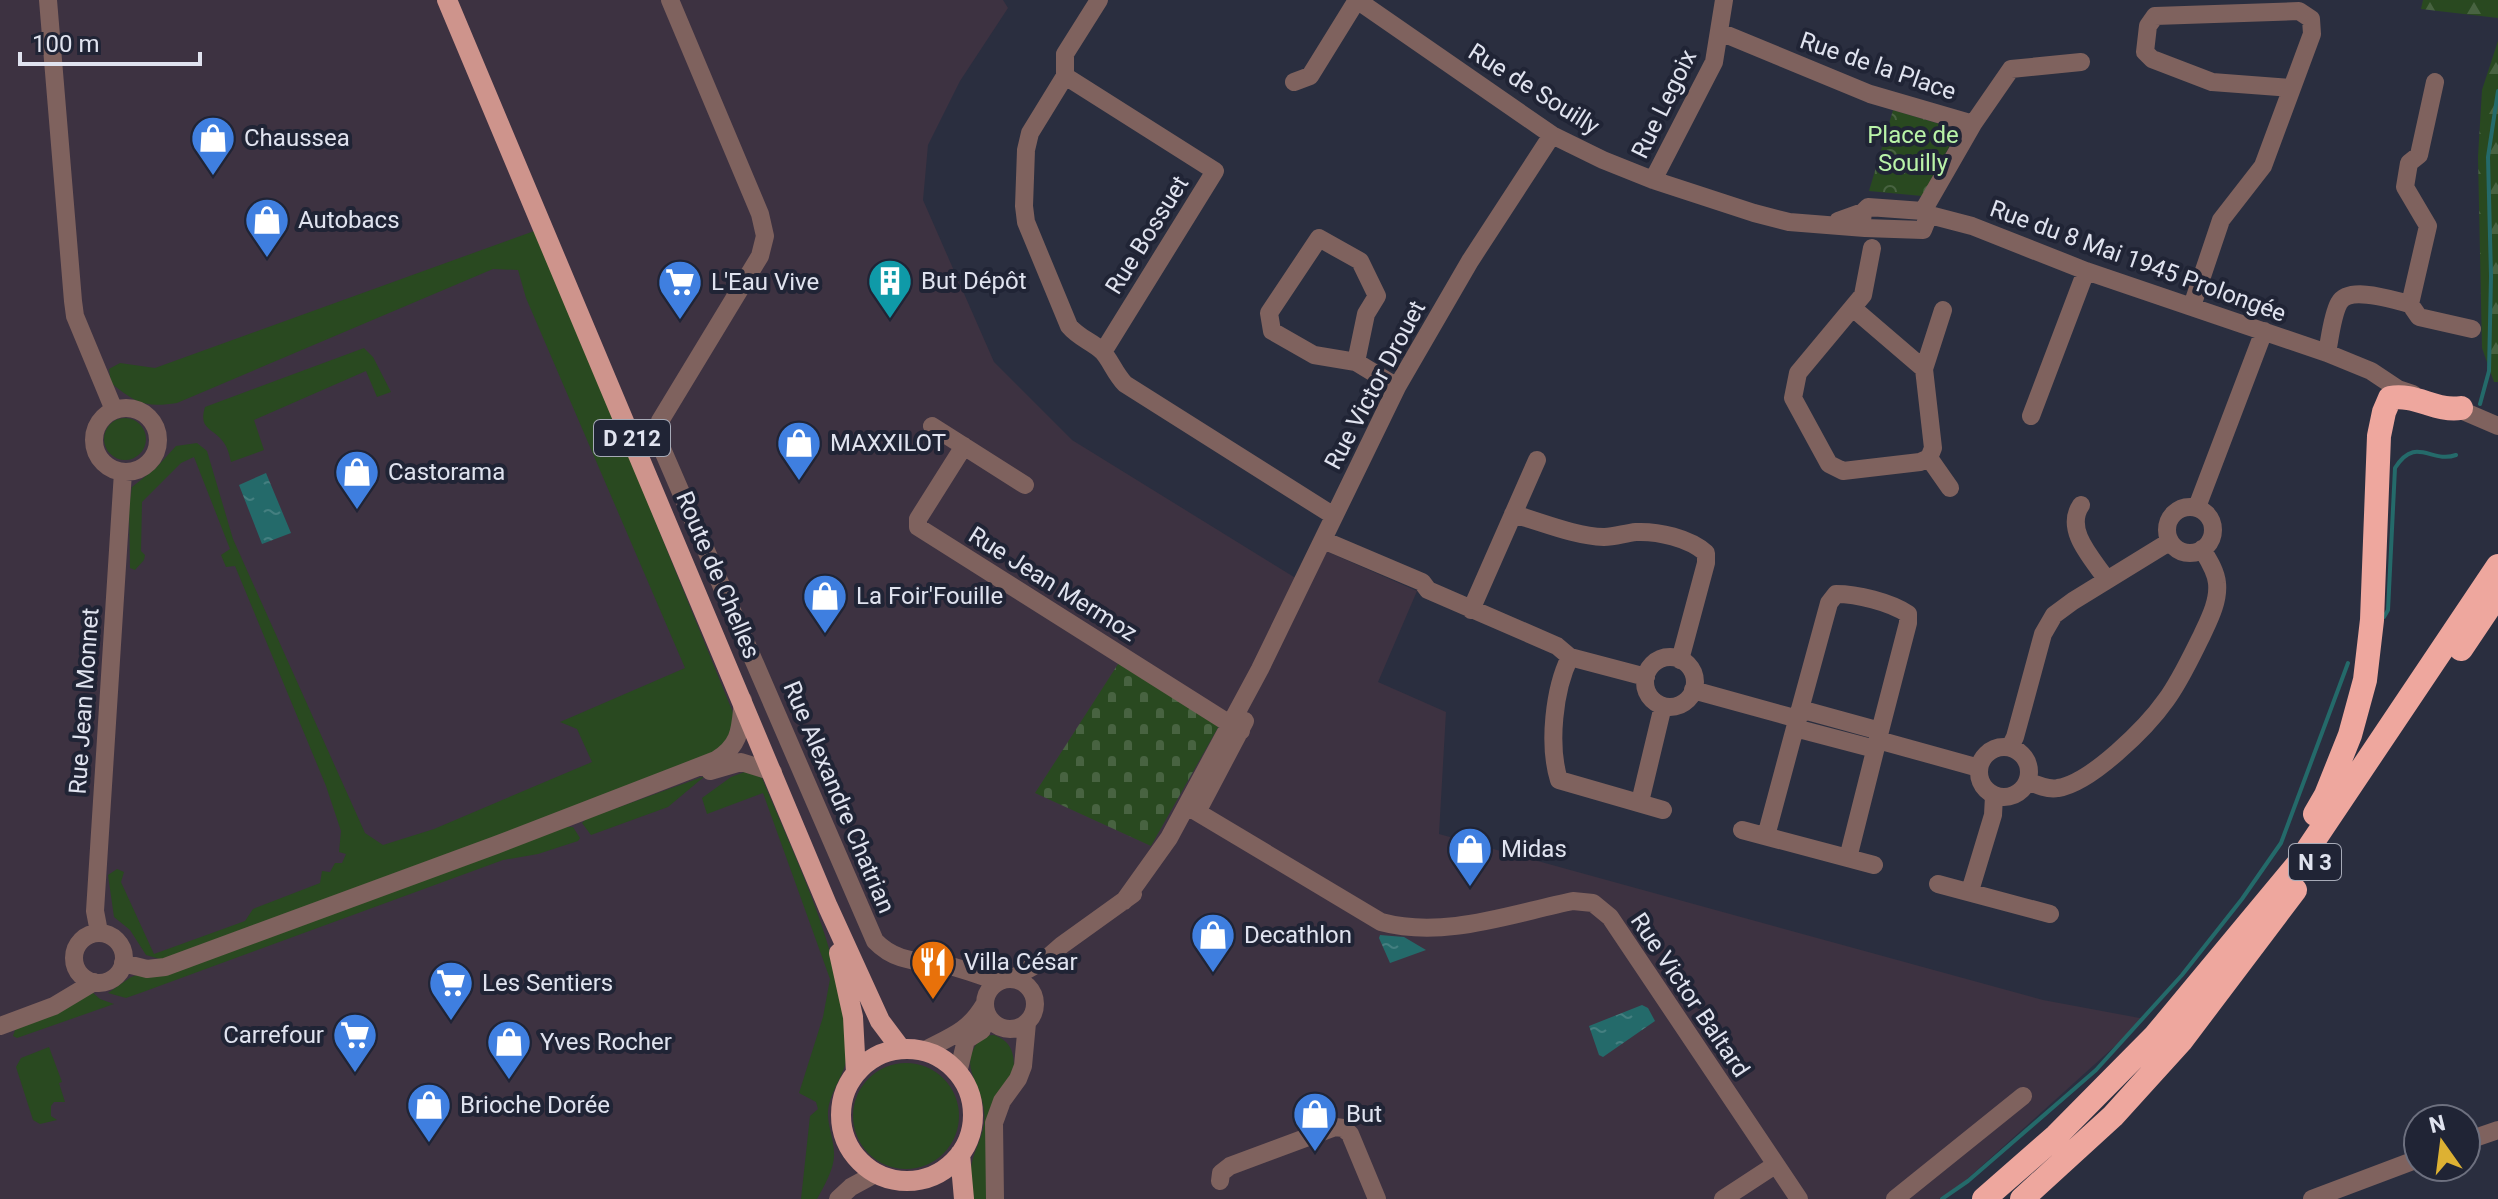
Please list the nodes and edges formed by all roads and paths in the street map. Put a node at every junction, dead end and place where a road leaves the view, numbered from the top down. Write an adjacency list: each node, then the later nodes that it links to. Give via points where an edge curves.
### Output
1 (48, 0): 34 (street, via 75,316)
2 (447, 0): 59 (main road, Route de Chelles / D 212)
3 (670, 0): 87 (street, Rue Alexandre Chatrian, via 765,236 760,256 660,421 660,444 875,941 905,961 953,967)
4 (1099, 0): 9 (street, via 1065,54)
5 (1357, 0): 10 (street, via 1310,76); 14 (street, Rue de Souilly)
6 (1724, 0): 7 (street, Rue Legoix)
7 (1720, 32): 13 (street, Rue de la Place, via 1870,94); 15 (street, Rue Legoix, via 1714,62)
8 (2081, 62): 13 (street, via 2011,69)
9 (1065, 76): 27 (street, via 1030,133 1026,222 1069,326); 27 (street, Rue Bossuet, via 1215,171)
10 (1294, 82)
11 (2435, 82): 20 (street, via 2419,155 2409,163 2405,187 2428,226)
12 (2292, 88): 12 (street, via 2312,34 2311,19 2299,11 2155,16 2148,26 2145,52 2152,59 2212,82); 21 (street, via 2263,166 2221,220)
13 (1973, 124): 16 (street, Rue de la Place)
14 (1552, 135): 15 (street, Rue de Souilly); 31 (street, Rue Victor Drouet)
15 (1653, 180): 18 (street, Rue de Souilly, via 1789,222)
16 (1924, 218): 17 (street, Rue de Souilly); 18 (street, Rue de Souilly)
17 (1957, 223): 19 (street, Rue du 8 Mai 1945 Prolongée)
18 (1870, 232): 22 (street, via 1863,295)
19 (2086, 271): 21 (street, Rue du 8 Mai 1945 Prolongée); 35 (street)
20 (2410, 304): 24 (street, via 2419,317); 28 (street, via 2358,293 2347,296 2339,303)
21 (2192, 306): 25 (street, Rue du 8 Mai 1945 Prolongée)
22 (1854, 309): 30 (street); 39 (street, via 1798,373 1793,398 1829,464 1843,471)
23 (1943, 310): 30 (street)
24 (2472, 329)
25 (2264, 331): 26 (street, Rue du 8 Mai 1945 Prolongée); 45 (street)
26 (2303, 347): 28 (street, Rue du 8 Mai 1945 Prolongée); 32 (street, Rue du 8 Mai 1945 Prolongée)
27 (1103, 352): 47 (street, via 1125,384)
28 (2327, 353): 33 (street, Rue du 8 Mai 1945 Prolongée, via 2398,389)
29 (1356, 362): 29 (street, via 1314,355 1272,331 1269,313 1319,238 1360,261 1377,296 1366,314); 31 (street)
30 (1924, 369): 39 (street, via 1933,448)
31 (1397, 387): 47 (street, Rue Victor Drouet)
32 (2390, 398): 33 (highway, via 2402,396 2445,410); 37 (street, Rue du 8 Mai 1945 Prolongée); 76 (highway, via 2379,436 2365,680 2326,795 2301,839)
33 (2461, 408): 37 (street, Rue du 8 Mai 1945 Prolongée)
34 (114, 410): 41 (street, via 95,430 95,448 105,464); 41 (street, via 139,410 158,434 151,460)
35 (2031, 416)
36 (932, 426): 38 (street)
37 (2498, 428)
38 (964, 446): 42 (street); 62 (street, Rue Jean Mermoz, via 918,527)
39 (1929, 458): 43 (street)
40 (1537, 460): 46 (street)
41 (123, 472): 82 (street, Rue Jean Monnet, via 95,911)
42 (1025, 485)
43 (1950, 488)
44 (2081, 505): 52 (street, via 2074,528)
45 (2197, 507): 48 (street, via 2174,512 2166,526); 50 (street, via 2212,523 2212,538)
46 (1513, 514): 54 (street); 56 (street, via 1583,534 1654,533 1697,545 1706,553 1706,563)
47 (1334, 516): 49 (street, Rue Victor Drouet)
48 (2169, 542): 50 (street, via 2188,553); 52 (street)
49 (1321, 544): 54 (street, via 1417,591 1428,590); 62 (street, Rue Victor Drouet)
50 (2202, 549): 67 (street, via 2217,582 2216,599 2166,700 2106,762 2074,783 2056,789)
51 (2498, 566): 76 (highway, N 3)
52 (2107, 580): 64 (street, via 2054,615 2043,634)
53 (2498, 594): 113 (highway, N 3, via 2269,927 2181,1041 2113,1116)
54 (1471, 610): 55 (street, via 1557,646)
55 (1570, 657): 57 (street); 69 (street, via 1558,682 1553,761 1559,780)
56 (1680, 660): 57 (street, via 1658,660); 58 (street, via 1694,675)
57 (1646, 677): 60 (street, via 1651,698)
58 (1693, 690): 60 (street, via 1678,706); 61 (street)
59 (743, 700): 66 (main road, Route de Chelles / D 212); 74 (street, via 739,734 728,753)
60 (1663, 706): 69 (street)
61 (1798, 719): 63 (street); 63 (street, via 1829,603 1836,594 1847,594 1908,614); 73 (street)
62 (1235, 728): 70 (street, Rue Victor Drouet)
63 (1878, 740): 65 (street); 75 (street)
64 (2010, 747): 65 (street, via 1993,749); 67 (street, via 2024,756)
65 (1979, 768): 68 (street, via 1982,785)
66 (773, 772): 74 (street, via 741,762 720,767); 80 (main road, Route de Chelles / D 212)
67 (2028, 781): 68 (street, via 2018,794)
68 (1994, 796): 79 (street)
69 (1640, 802): 71 (street)
70 (1192, 809): 83 (street, Rue Victor Drouet, via 1124,901); 100 (street, Rue Victor Baltard, via 1381,922 1407,929 1444,928 1573,901 1593,903 1610,917)
71 (1663, 810)
72 (1742, 830): 73 (street)
73 (1766, 836): 75 (street)
74 (496, 845): 84 (street, via 165,967)
75 (1848, 858): 77 (street)
76 (2298, 864): 112 (highway, N 3, via 2155,1036 2056,1136)
77 (1874, 865)
78 (1938, 884): 79 (street)
79 (1970, 891): 81 (street)
80 (828, 907): 93 (main road, Route de Chelles / D 212, via 880,1021); 96 (main road, Route de Chelles / D 212, via 853,1017)
81 (2050, 914)
82 (99, 932): 84 (street, via 119,942); 85 (street, via 78,943)
83 (1046, 959): 87 (street, Rue Victor Drouet); 88 (street, Rue Victor Drouet)
84 (123, 963): 86 (street, via 115,976)
85 (75, 967): 86 (street); 89 (street)
86 (94, 982): 89 (street)
87 (995, 990): 88 (street, via 1027,985); 92 (street, via 989,1020); 94 (street, Rue Victor Drouet, via 974,1022)
88 (1032, 990): 90 (street, Rue Victor Drouet, via 1035,1008)
89 (67, 998): 91 (street)
90 (1027, 1023): 92 (street); 95 (street, Rue Victor Drouet)
91 (0, 1026)
92 (1000, 1027): 95 (street); 97 (street, via 978,1031 966,1040)
93 (901, 1049): 94 (main road); 96 (main road, via 876,1056)
94 (923, 1051): 97 (main road)
95 (1023, 1054): 107 (street, Rue Victor Drouet, via 1018,1079 994,1123)
96 (856, 1073): 102 (main road, via 841,1105 842,1129 857,1160)
97 (958, 1073): 99 (main road, via 973,1113 969,1139)
98 (2023, 1096): 111 (street)
99 (960, 1154): 102 (main road, via 926,1179); 106 (main road)
100 (1775, 1165): 109 (street); 110 (street, Rue Victor Baltard)
101 (2402, 1165): 114 (street)
102 (885, 1177): 104 (street, via 851,1187); 105 (main road)
103 (1220, 1181): 108 (street, via 1230,1166 1335,1127 1350,1134)
104 (838, 1199)
105 (908, 1199)
106 (964, 1199)
107 (995, 1199)
108 (1377, 1199)
109 (1723, 1199)
110 (1799, 1199)
111 (1895, 1199)
112 (1984, 1199)
113 (2022, 1199)
114 (2312, 1199)

